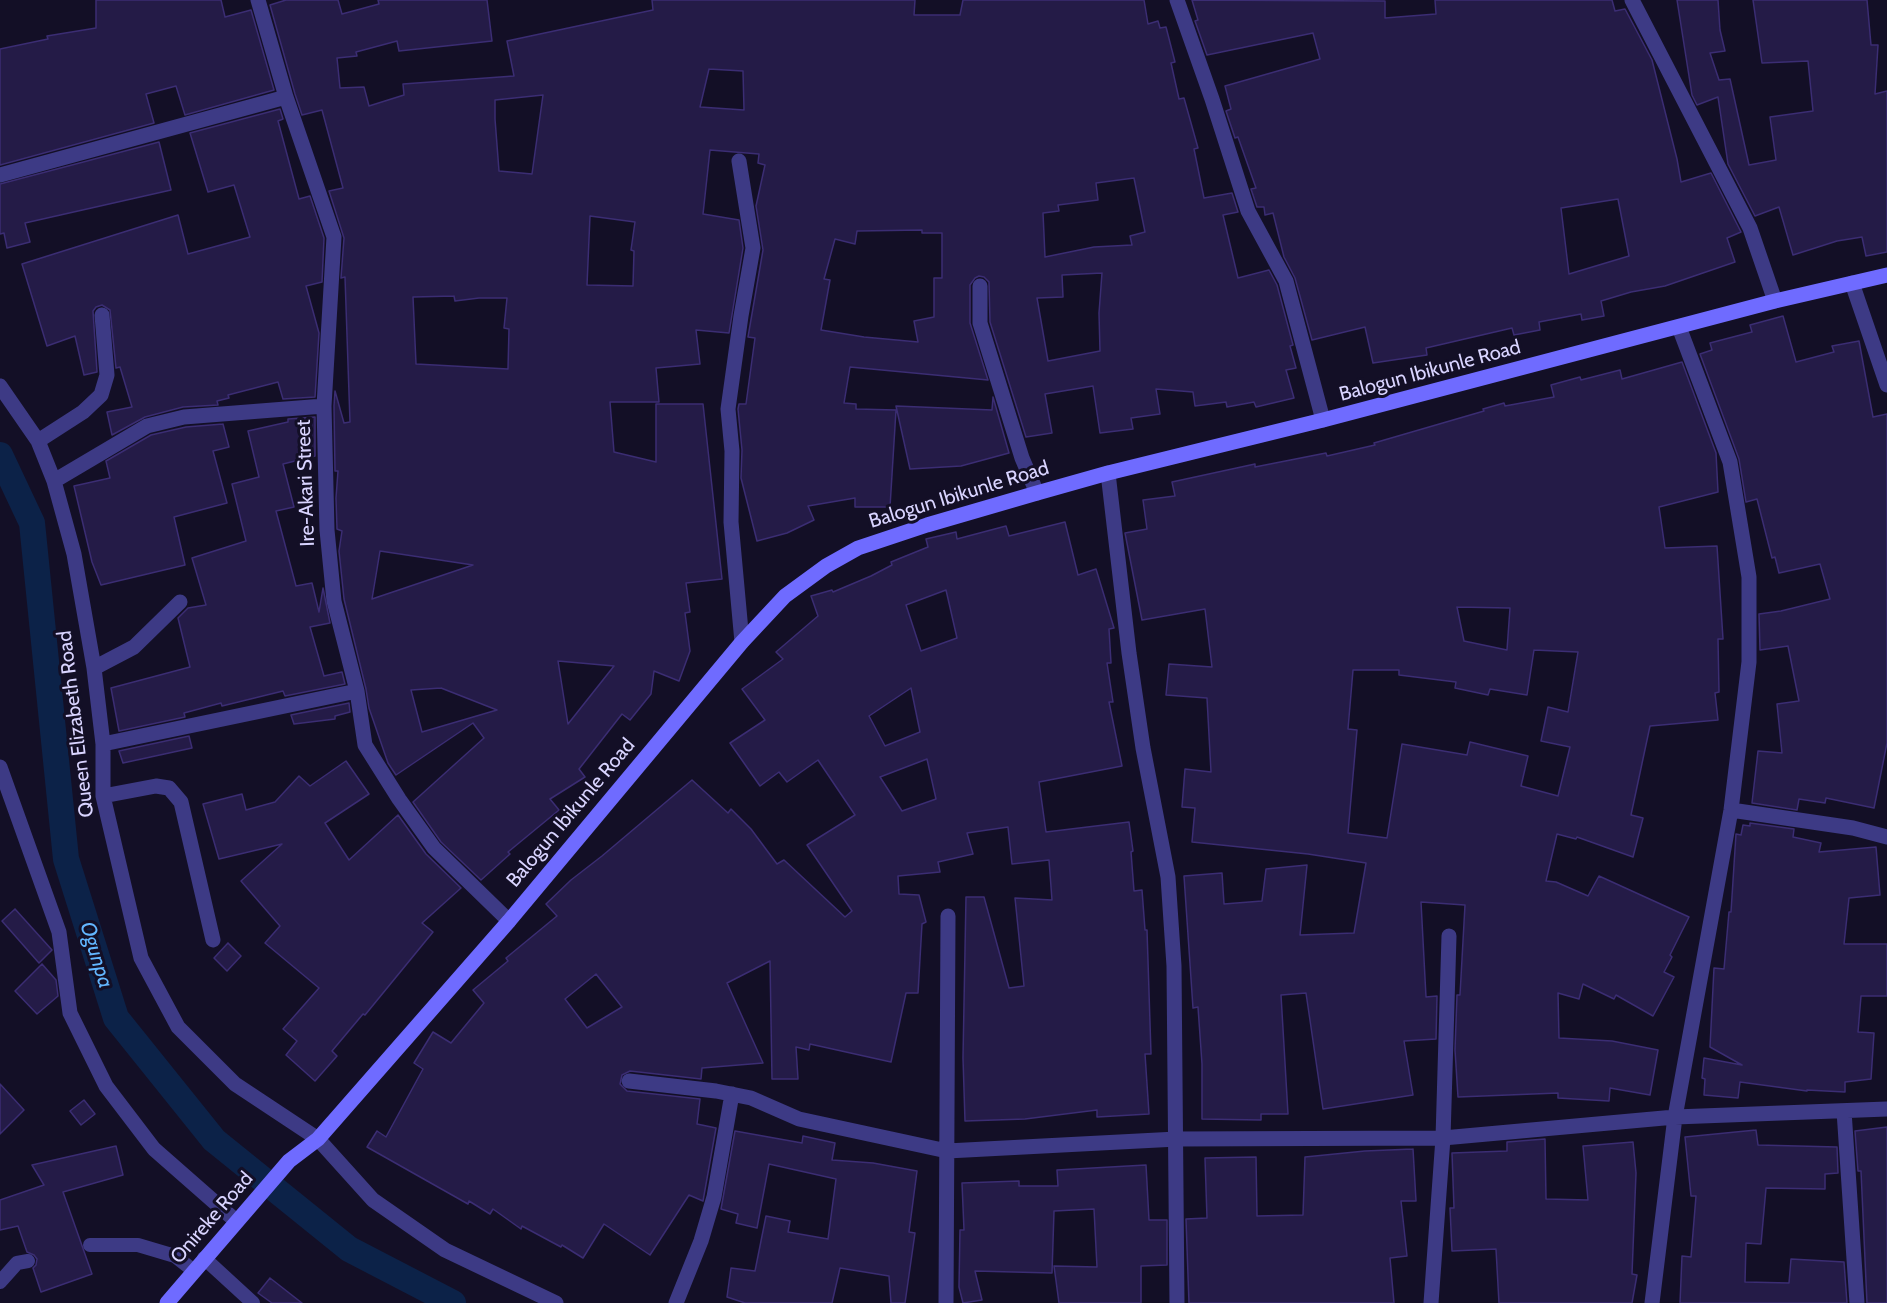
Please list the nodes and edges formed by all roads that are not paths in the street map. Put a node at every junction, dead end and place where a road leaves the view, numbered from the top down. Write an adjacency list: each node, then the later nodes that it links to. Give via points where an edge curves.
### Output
1 (258, 0): 4 (street, Ire-Akari Street)
2 (1177, 0): 16 (street, via 1248,212 1286,281)
3 (1632, 0): 10 (street, via 1750,228)
4 (286, 97): 6 (street); 15 (street, Ire-Akari Street, via 334,237)
5 (739, 161): 22 (street, via 753,248 728,409 731,522)
6 (0, 175)
7 (1887, 275): 8 (street, Balogun Ibikunle Road)
8 (1851, 283): 10 (street, Balogun Ibikunle Road); 13 (street)
9 (980, 286): 20 (street, via 980,322 1022,458)
10 (1775, 301): 12 (street, Balogun Ibikunle Road)
11 (102, 315): 17 (street, via 108,375 101,395 83,412)
12 (1679, 327): 16 (street, Balogun Ibikunle Road); 28 (street, via 1730,462 1749,578 1749,662)
13 (1887, 385)
14 (0, 386): 17 (street, Queen Elizabeth Road)
15 (324, 406): 19 (street, via 184,417 147,426); 24 (street, Ire-Akari Street, via 327,530 334,601)
16 (1323, 420): 18 (street, Balogun Ibikunle Road)
17 (38, 441): 19 (street, Queen Elizabeth Road)
18 (1108, 473): 20 (street, Balogun Ibikunle Road); 39 (street, via 1143,748 1168,877)
19 (54, 481): 23 (street, Queen Elizabeth Road, via 74,554)
20 (1037, 493): 22 (street, Balogun Ibikunle Road, via 858,548 785,596)
21 (180, 602): 23 (street, via 134,647)
22 (742, 642): 31 (street, Balogun Ibikunle Road)
23 (94, 668): 25 (street, Queen Elizabeth Road)
24 (357, 691): 25 (street); 31 (street, Ire-Akari Street, via 365,745 399,799 434,848)
25 (103, 744): 27 (street, Queen Elizabeth Road)
26 (0, 767): 44 (street, via 59,932 70,1013 106,1086 154,1149)
27 (103, 796): 33 (street, via 156,786 170,788 181,802); 41 (street, Queen Elizabeth Road, via 141,958 178,1027 235,1084)
28 (1731, 810): 29 (street, via 1853,828); 38 (street)
29 (1887, 837)
30 (948, 916): 42 (street)
31 (509, 921): 41 (street, Balogun Ibikunle Road)
32 (1449, 936): 40 (street)
33 (213, 940)
34 (629, 1081): 35 (street)
35 (732, 1094): 42 (street, via 799,1119); 53 (street, via 714,1197)
36 (1887, 1109): 37 (street)
37 (1844, 1111): 38 (street); 58 (street)
38 (1675, 1117): 40 (street); 57 (street)
39 (1177, 1138): 40 (street); 42 (street); 55 (street)
40 (1443, 1138): 56 (street)
41 (318, 1139): 43 (street, Balogun Ibikunle Road); 52 (street, Queen Elizabeth Road, via 373,1200 445,1250)
42 (947, 1151): 54 (street)
43 (289, 1161): 44 (street, Onireke Road)
44 (236, 1221): 46 (street, Onireke Road)
45 (90, 1245): 48 (lane, via 138,1245 175,1256)
46 (204, 1258): 48 (street, Onireke Road); 51 (lane)
47 (28, 1261): 49 (lane, via 16,1263)
48 (194, 1271): 50 (street, Onireke Road)
49 (0, 1282)
50 (167, 1303)
51 (253, 1303)
52 (556, 1303)
53 (676, 1303)
54 (946, 1303)
55 (1177, 1303)
56 (1431, 1303)
57 (1652, 1303)
58 (1857, 1303)

